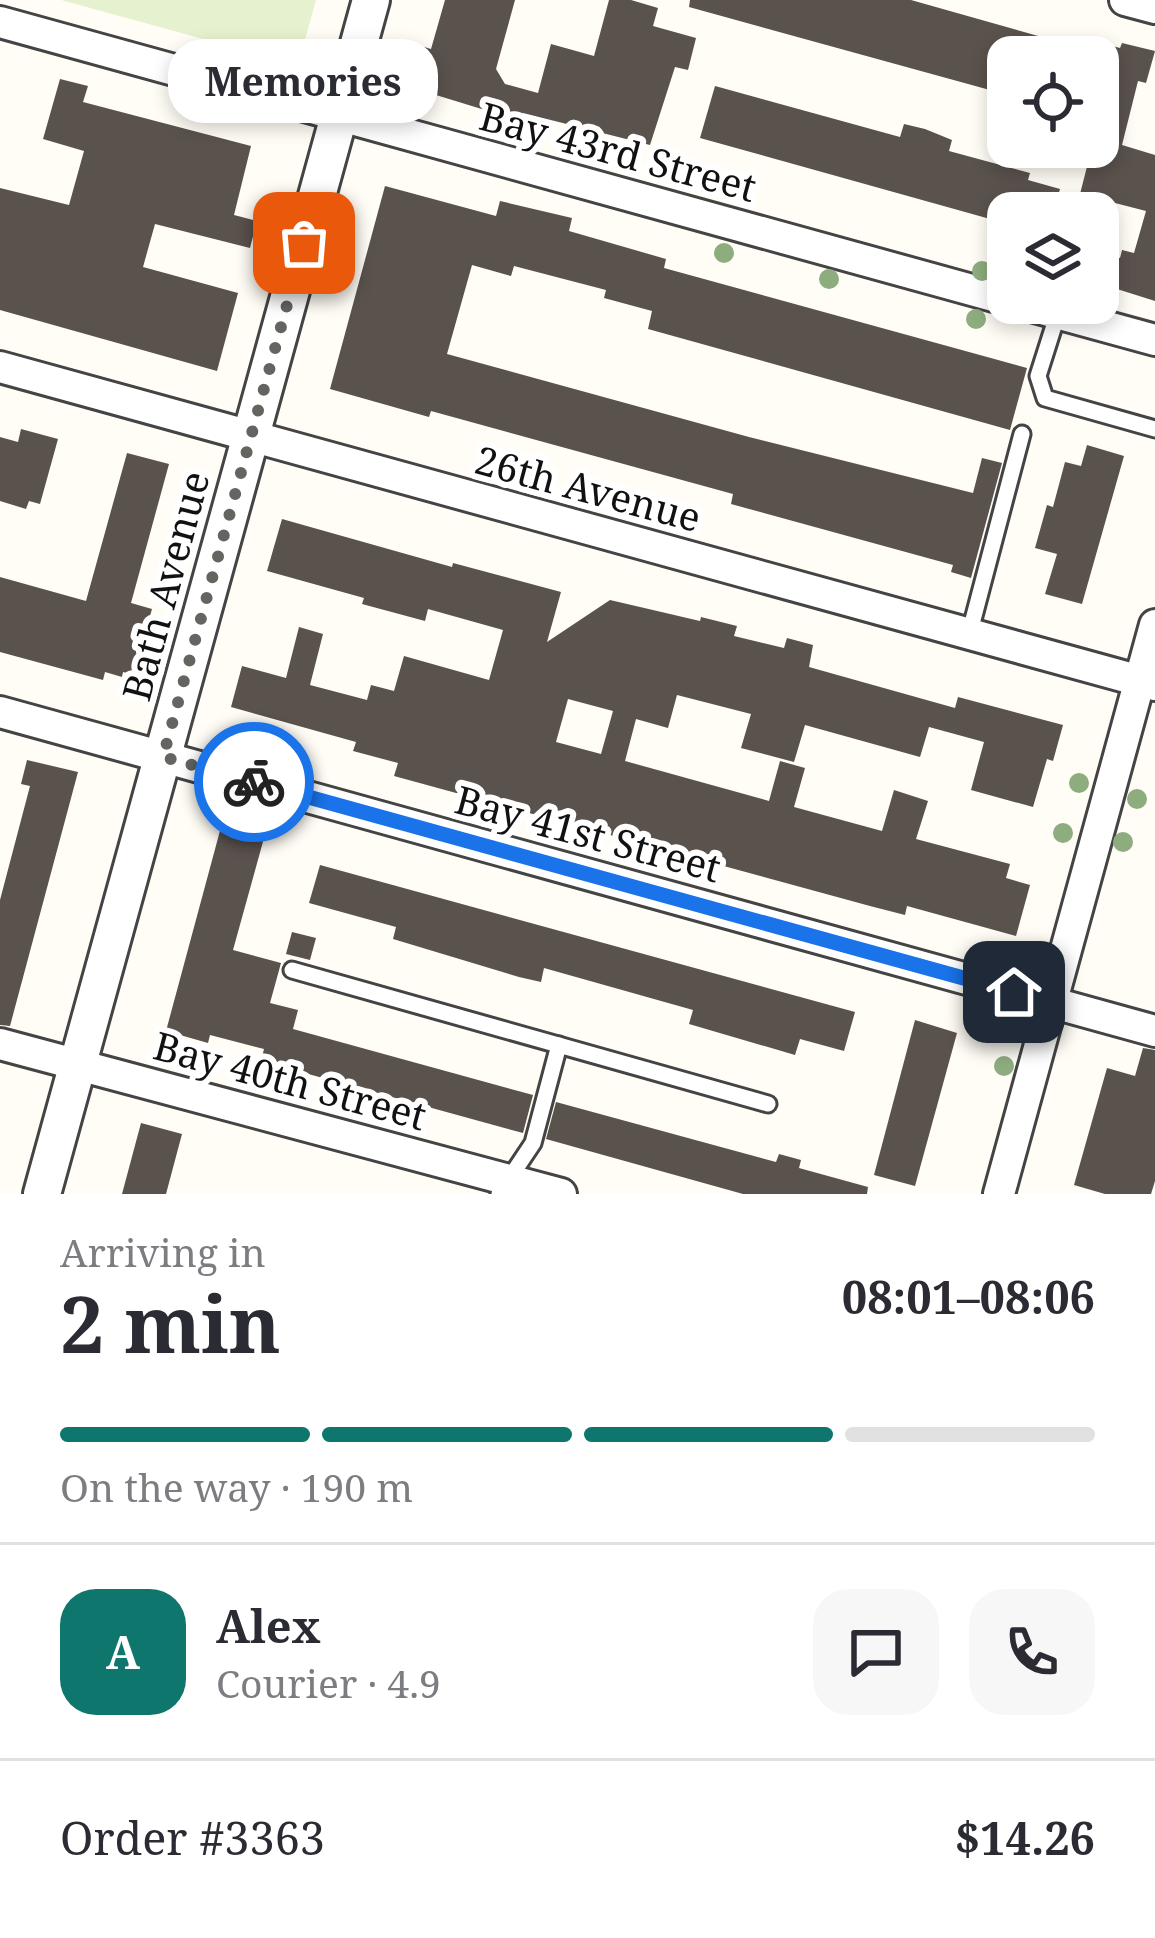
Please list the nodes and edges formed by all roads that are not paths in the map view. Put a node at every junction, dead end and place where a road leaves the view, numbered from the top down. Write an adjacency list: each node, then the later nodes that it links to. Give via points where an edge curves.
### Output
1 (371, 0): 5 (street, Bath Avenue)
2 (1125, 0): 3 (street)
3 (1155, 8)
4 (0, 22): 5 (street, Bay 43rd Street)
5 (339, 116): 6 (street, Bay 43rd Street); 13 (street, Bath Avenue)
6 (987, 294)
7 (1055, 324): 11 (lane, via 1038,376 1045,398)
8 (1098, 324): 9 (street)
9 (1155, 340)
10 (0, 367): 13 (street, 26th Avenue)
11 (1155, 429)
12 (1022, 434): 15 (lane)
13 (251, 436): 15 (street, 26th Avenue); 18 (street, Bath Avenue)
14 (1155, 625): 16 (street)
15 (969, 635): 16 (street, 26th Avenue)
16 (1147, 683): 20 (street)
17 (0, 712): 18 (street, Bay 41st Street)
18 (163, 757): 20 (street, Bay 41st Street); 24 (street, Bath Avenue)
19 (292, 970): 23 (lane)
20 (1052, 1002): 21 (street, Bay 41st Street); 29 (street)
21 (1155, 1031)
22 (0, 1044): 24 (street, Bay 40th Street)
23 (559, 1045): 25 (lane); 26 (lane, via 532,1143)
24 (78, 1066): 26 (street, Bay 40th Street); 27 (street, Bath Avenue)
25 (768, 1103)
26 (503, 1186): 28 (street, Bay 40th Street)
27 (43, 1194)
28 (561, 1194)
29 (998, 1194)

